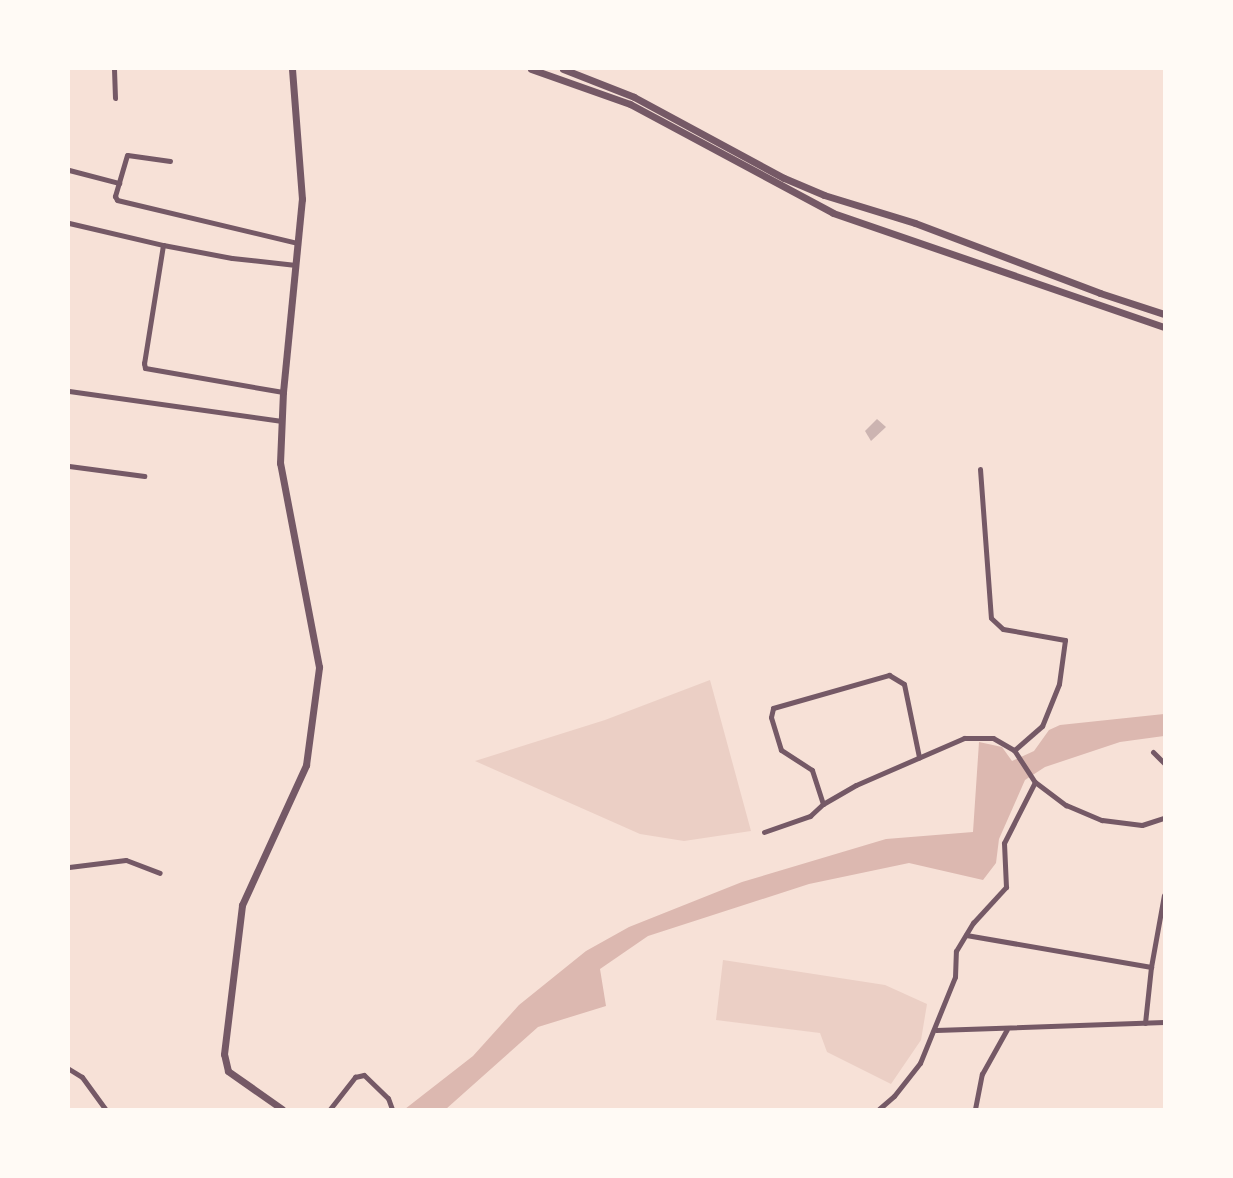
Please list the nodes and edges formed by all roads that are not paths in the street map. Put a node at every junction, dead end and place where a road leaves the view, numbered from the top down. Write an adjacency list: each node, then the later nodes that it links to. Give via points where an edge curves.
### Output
1 (114, 69): 5 (street)
2 (292, 69): 10 (street, via 302,199)
3 (531, 69): 14 (street, via 630,104 833,213)
4 (563, 69): 13 (street, via 634,97 784,178 824,195 915,223)
5 (115, 98)
6 (170, 161): 8 (street, via 127,155)
7 (69, 170): 8 (street)
8 (118, 183): 10 (street, via 115,196 122,203)
9 (69, 223): 11 (street)
10 (297, 243): 12 (street)
11 (163, 246): 12 (street); 16 (street, via 145,368)
12 (296, 265): 16 (street)
13 (1164, 314)
14 (1164, 327)
15 (69, 391): 17 (street)
16 (283, 392): 17 (street)
17 (282, 422): 40 (street, via 280,463 319,667 306,765 242,905 224,1054 228,1071)
18 (69, 466): 20 (street)
19 (980, 469): 21 (street, via 991,618 1003,628 1065,640 1059,684 1042,726)
20 (144, 477)
21 (1014, 750): 23 (street, via 993,738 964,738); 25 (street)
22 (1153, 753): 24 (street)
23 (919, 757): 26 (street); 26 (street, via 903,684 889,675 773,708 771,717 781,750 812,770)
24 (1164, 763)
25 (1035, 783): 27 (street, via 1066,805 1102,820 1142,825); 32 (street, via 1004,843 1006,887)
26 (823, 804): 28 (street, via 810,816)
27 (1164, 818)
28 (764, 832)
29 (69, 867): 30 (street, via 126,860)
30 (160, 873)
31 (1164, 895): 33 (street)
32 (966, 935): 33 (street); 37 (street, via 956,951 955,978)
33 (1151, 968): 35 (street)
34 (1164, 1022): 35 (street)
35 (1145, 1023): 36 (street)
36 (1007, 1029): 37 (street); 44 (street, via 982,1074)
37 (936, 1030): 43 (street, via 920,1063)
38 (69, 1069): 39 (street, via 82,1077)
39 (105, 1109)
40 (282, 1109)
41 (330, 1109): 42 (street, via 347,1084 364,1076 388,1098)
42 (392, 1109)
43 (879, 1109)
44 (975, 1109)

